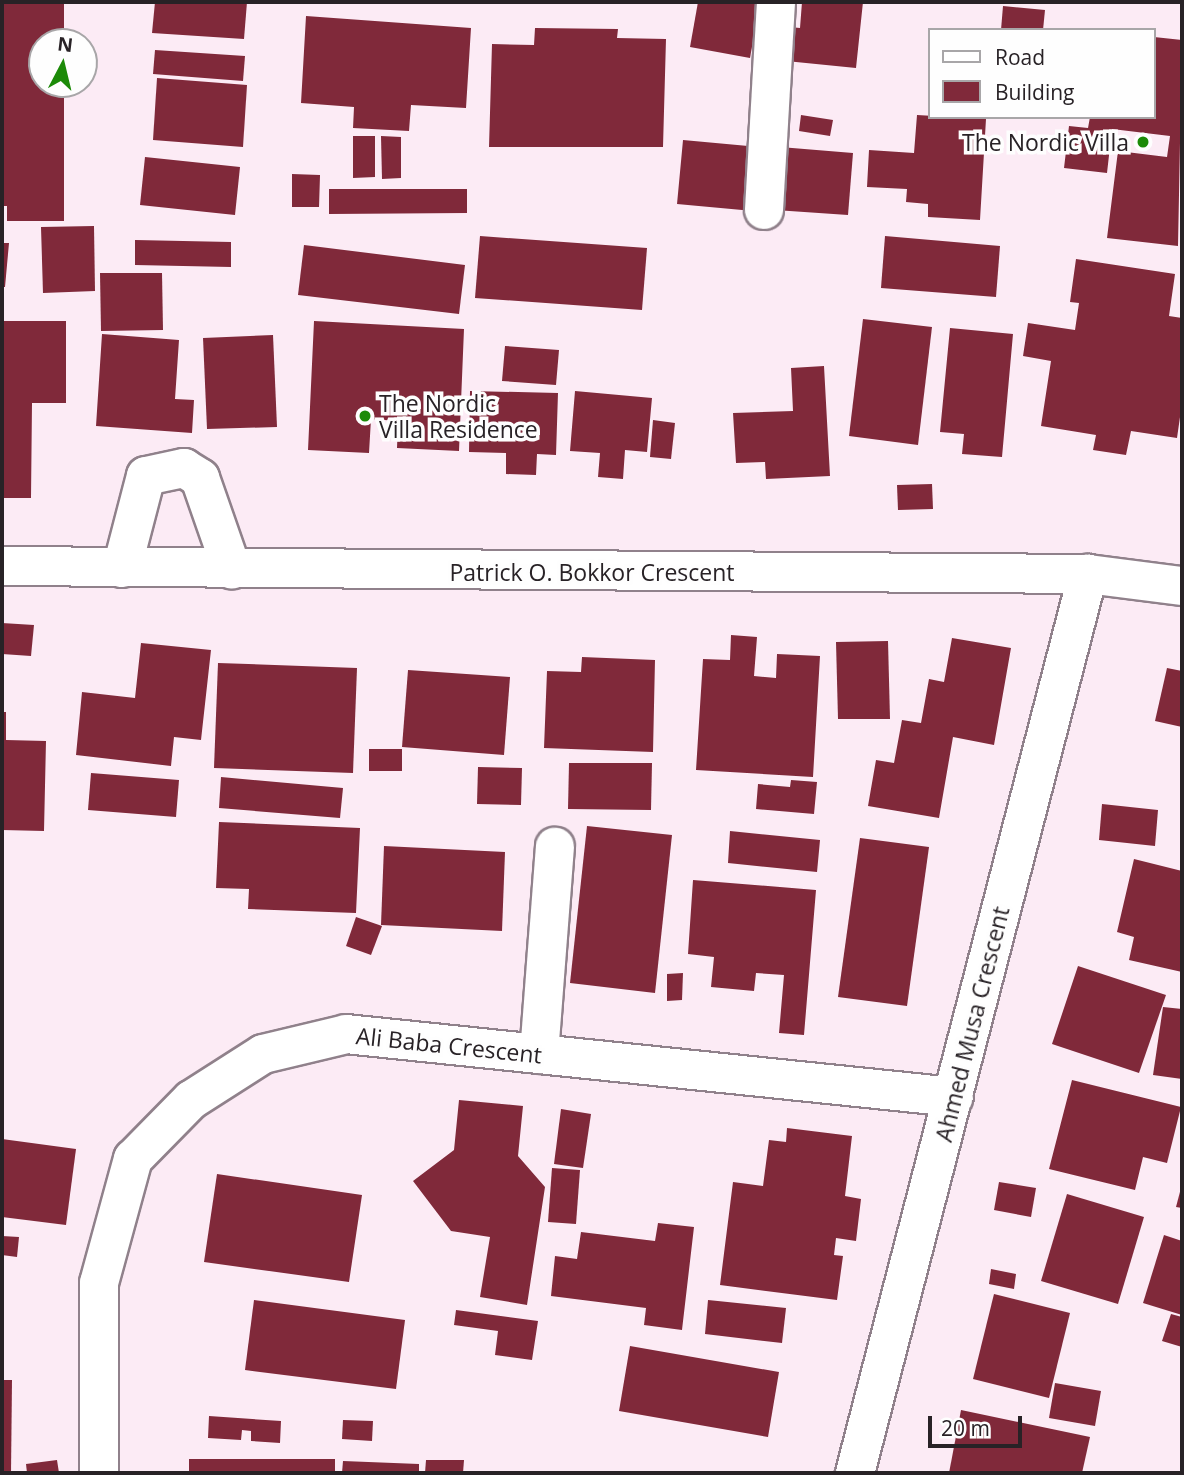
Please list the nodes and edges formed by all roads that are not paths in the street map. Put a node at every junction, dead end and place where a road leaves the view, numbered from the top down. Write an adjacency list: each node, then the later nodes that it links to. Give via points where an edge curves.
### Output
1 (776, 2): 2 (street)
2 (764, 210)
3 (2, 566): 4 (street, Patrick O. Bokkor Crescent)
4 (122, 568): 5 (street, Patrick O. Bokkor Crescent); 5 (street, via 146,476 184,468 201,478)
5 (232, 570): 6 (street, Patrick O. Bokkor Crescent)
6 (1088, 573): 7 (street, Patrick O. Bokkor Crescent); 10 (street, Ahmed Musa Crescent)
7 (1182, 586)
8 (555, 847): 9 (street)
9 (539, 1054): 10 (street, Ali Baba Crescent); 11 (street, Ali Baba Crescent, via 346,1034 262,1054 191,1100 133,1159 99,1283)
10 (954, 1097): 12 (street, Ahmed Musa Crescent)
11 (99, 1473)
12 (855, 1473)

